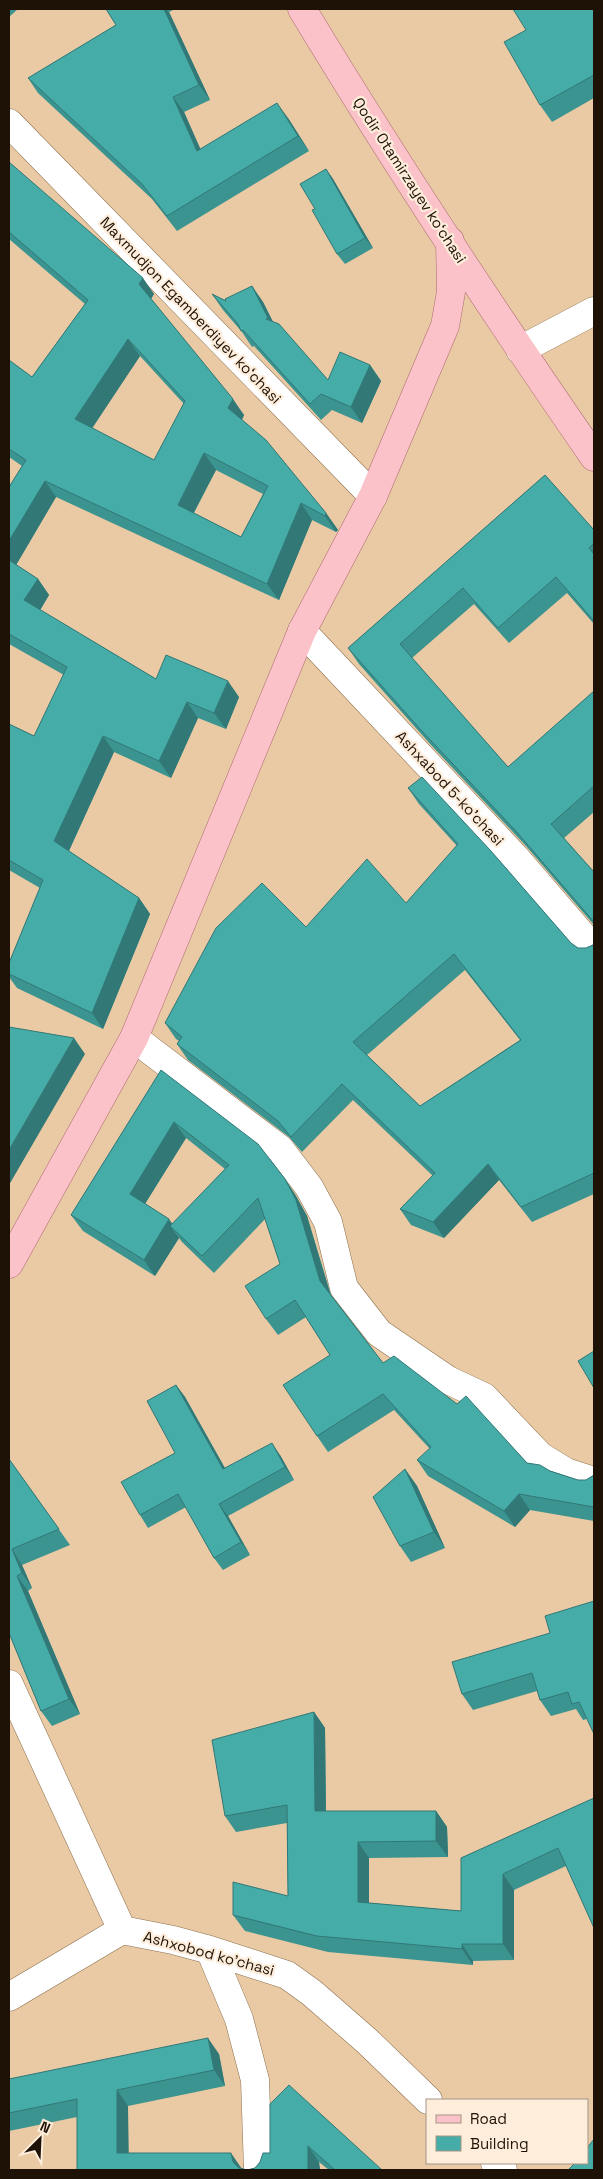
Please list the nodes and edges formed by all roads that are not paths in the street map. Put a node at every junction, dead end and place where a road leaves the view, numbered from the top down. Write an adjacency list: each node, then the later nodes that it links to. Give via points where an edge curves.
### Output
1 (302, 9): 3 (main road, Qodir Otamirzayev koʻchasi)
2 (13, 136): 7 (street, Maxmudjon Egamberdiyev koʻchasi)
3 (450, 241): 5 (main road, Qodir Otamirzayev koʻchasi); 7 (main road, via 451,292 445,326)
4 (594, 311): 5 (street)
5 (520, 350): 6 (main road, Qodir Otamirzayev koʻchasi)
6 (594, 457)
7 (373, 496): 8 (main road)
8 (302, 631): 9 (street, Ashxabod 5-ko'chasi, via 514,856); 10 (main road)
9 (594, 948)
10 (134, 1038): 11 (main road); 12 (street, via 280,1149 309,1187 328,1222 344,1288 380,1333 448,1380 484,1397 540,1456 566,1472)
11 (9, 1264)
12 (594, 1481)
13 (9, 1684): 14 (street)
14 (122, 1930): 15 (street, Ashxobod ko'chasi); 16 (street)
15 (210, 1950): 17 (street, Ashxobod ko'chasi, via 288,1975 367,2041); 18 (street, via 239,2018 254,2080)
16 (9, 1997)
17 (427, 2099)
18 (258, 2170)

